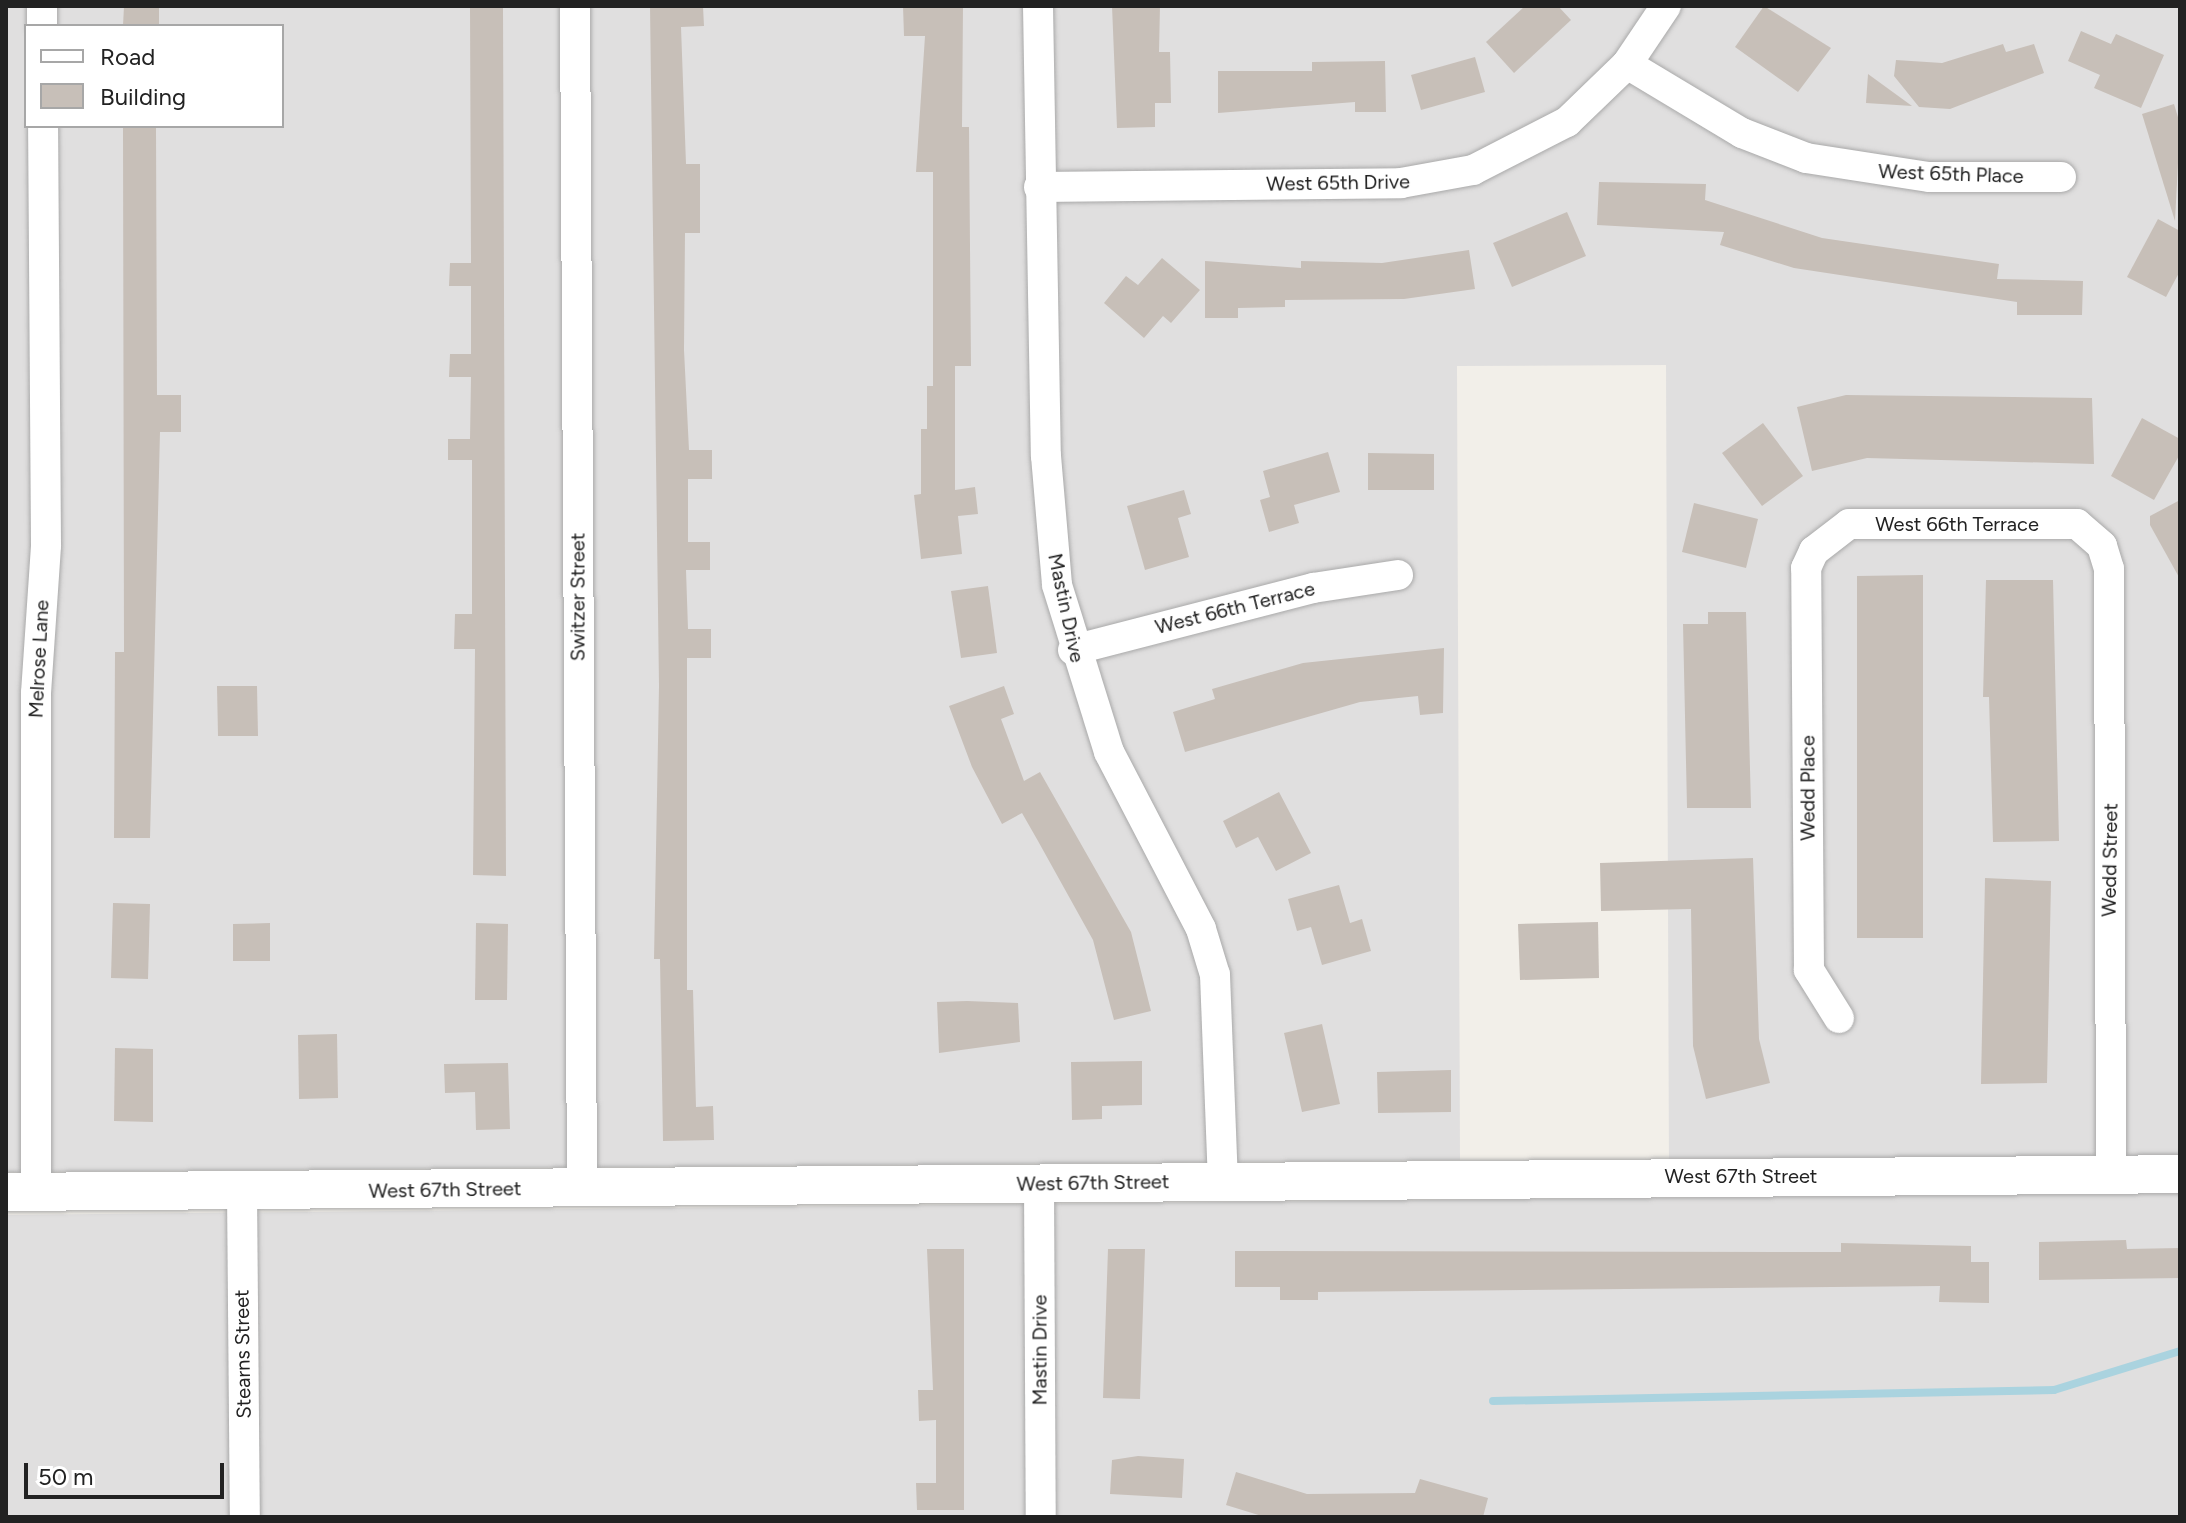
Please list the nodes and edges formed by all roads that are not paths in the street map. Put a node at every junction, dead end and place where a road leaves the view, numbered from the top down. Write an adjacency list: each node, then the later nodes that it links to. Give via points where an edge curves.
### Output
1 (575, 6): 17 (street, Switzer Street)
2 (1038, 6): 7 (street, Mastin Drive)
3 (1666, 6): 4 (street, West 65th Drive)
4 (1627, 64): 6 (street, West 65th Place, via 1742,133 1806,158 1929,177); 7 (street, West 65th Drive, via 1542,138 1473,170 1425,181)
5 (43, 128): 19 (street, Melrose Lane, via 46,545 36,693)
6 (2061, 177)
7 (1039, 187): 11 (street, Mastin Drive, via 1049,517)
8 (2102, 546): 9 (street, West 66th Terrace, via 2077,524 1849,524); 13 (street, Wedd Street, via 2109,569)
9 (1814, 551): 12 (street, Wedd Place, via 1806,568 1809,970)
10 (1398, 575): 11 (street, West 66th Terrace, via 1313,588)
11 (1073, 650): 15 (street, Mastin Drive, via 1109,752 1201,929 1215,975)
12 (1839, 1018)
13 (2111, 1174): 14 (street, West 67th Street); 15 (street, West 67th Street)
14 (2180, 1174)
15 (1223, 1180): 16 (street, West 67th Street)
16 (1039, 1184): 17 (street, West 67th Street); 21 (street, Mastin Drive)
17 (582, 1188): 18 (street, West 67th Street)
18 (242, 1191): 19 (street, West 67th Street); 20 (street, Stearns Street)
19 (21, 1192)
20 (245, 1517)
21 (1041, 1517)

